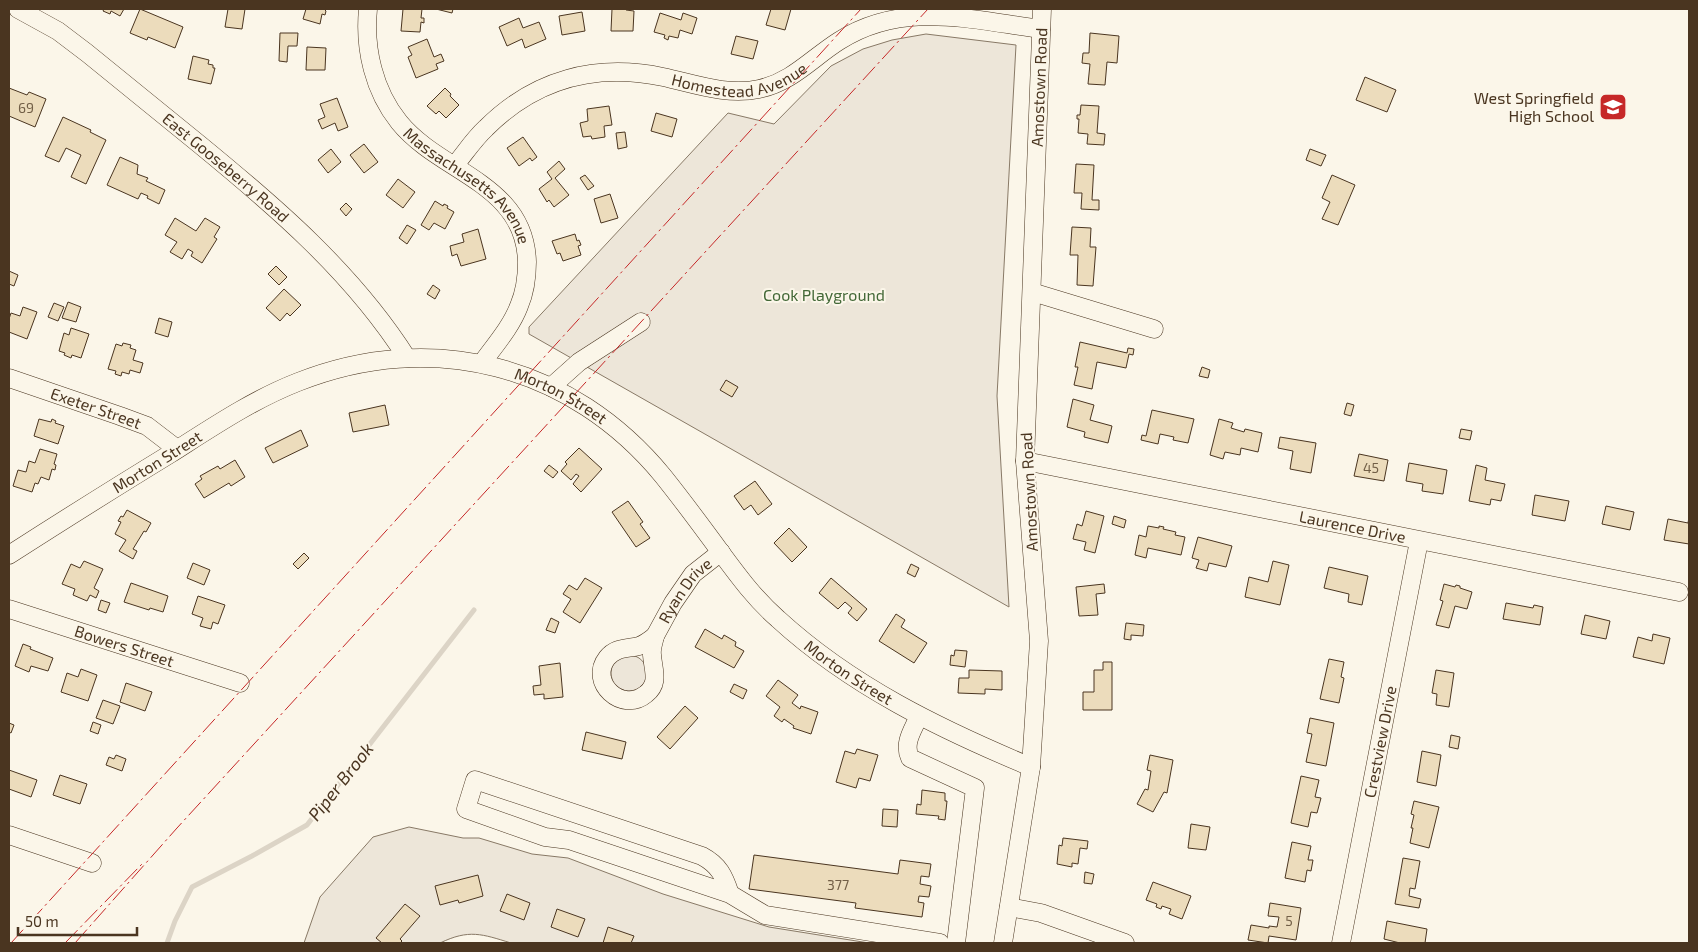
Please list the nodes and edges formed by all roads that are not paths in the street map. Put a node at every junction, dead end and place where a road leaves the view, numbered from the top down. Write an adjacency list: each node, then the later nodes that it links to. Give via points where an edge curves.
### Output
1 (18, 9): 9 (street, East Gooseberry Road, via 58,31 87,53 266,200 344,277)
2 (368, 9): 5 (street, Massachusetts Avenue, via 370,60 384,98 400,124)
3 (1042, 9): 4 (street, Amostown Road)
4 (1041, 29): 5 (street, Homestead Avenue, via 941,15 904,16 870,25 840,40 784,81 748,91 709,88 628,72 577,75 547,86 509,109 486,128); 6 (street, Amostown Road)
5 (454, 165): 10 (street, Massachusetts Avenue, via 501,200 516,220 525,244 526,279 519,306)
6 (1032, 292): 8 (street); 14 (street, Amostown Road)
7 (641, 322): 12 (street, via 579,362)
8 (1154, 329)
9 (407, 358): 10 (street, Morton Street); 13 (street, Morton Street, via 341,368 295,382 240,410)
10 (482, 363): 12 (street, Morton Street)
11 (9, 378): 13 (street, Exeter Street, via 147,426)
12 (551, 387): 16 (street, Morton Street, via 605,419 634,445 661,474)
13 (177, 449): 17 (street, Morton Street)
14 (1025, 461): 15 (street, Laurence Drive); 23 (street, Amostown Road, via 1039,641)
15 (1419, 541): 18 (street, Laurence Drive); 32 (street, Crestview Drive)
16 (721, 552): 20 (street, Ryan Drive, via 693,574); 22 (street, Morton Street, via 764,606 806,644 851,676)
17 (9, 555)
18 (1686, 595)
19 (9, 609): 21 (street, Bowers Street)
20 (655, 636)
21 (240, 683)
22 (919, 716): 23 (street, Morton Street); 29 (street, via 907,745 910,758 975,788)
23 (1031, 767): 27 (street, Amostown Road)
24 (9, 836): 25 (street)
25 (92, 863)
26 (730, 894): 26 (street, via 720,869 702,856 475,780 466,809); 28 (street, via 765,915)
27 (1009, 907): 30 (street, Amostown Road); 31 (street, via 1041,913)
28 (940, 943)
29 (956, 943)
30 (1003, 943)
31 (1125, 943)
32 (1341, 943)

